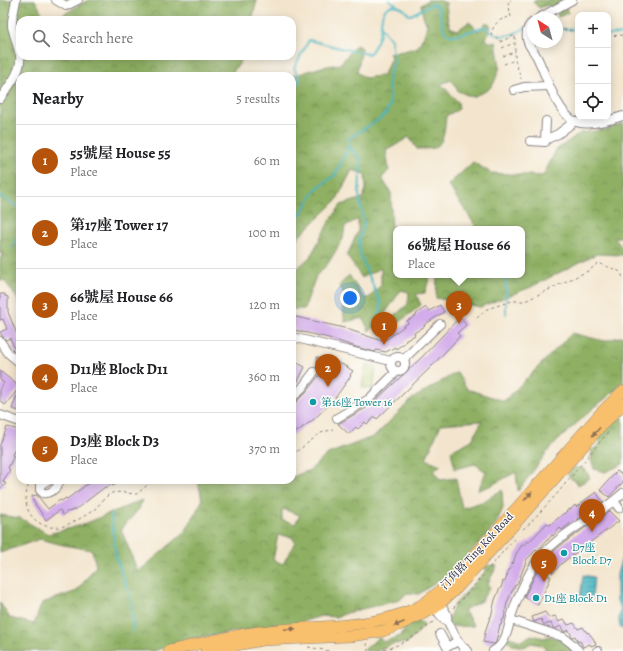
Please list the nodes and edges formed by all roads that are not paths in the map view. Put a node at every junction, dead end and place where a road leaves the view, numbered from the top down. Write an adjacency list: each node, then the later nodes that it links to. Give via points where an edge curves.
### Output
1 (16, 0): 6 (street, via 12,21)
2 (56, 0): 3 (street, via 66,6)
3 (78, 0)
4 (572, 0): 5 (street)
5 (550, 12)
6 (16, 42)
7 (531, 48): 11 (street)
8 (20, 60): 9 (street)
9 (17, 72)
10 (16, 75): 13 (street)
11 (549, 86): 12 (street); 16 (street, via 563,110)
12 (514, 90)
13 (0, 99)
14 (623, 116): 15 (street)
15 (611, 118)
16 (575, 119): 20 (street, via 558,134)
17 (577, 120): 18 (street, via 582,123)
18 (604, 120)
19 (546, 121): 20 (street)
20 (545, 140): 21 (street)
21 (530, 141)
22 (440, 324): 25 (street)
23 (296, 338): 27 (street)
24 (0, 341): 26 (street)
25 (404, 359): 27 (street, via 397,356); 28 (street, via 404,369)
26 (16, 360)
27 (391, 361): 28 (street, via 391,367)
28 (397, 371): 34 (street, via 369,399)
29 (314, 372): 31 (street)
30 (623, 391): 41 (main road, 汀角路 Ting Kok Road, one-way to 30, via 459,573)
31 (296, 393)
32 (623, 404): 41 (main road, 汀角路 Ting Kok Road, one-way to 41)
33 (1, 417): 35 (street)
34 (337, 418)
35 (16, 421)
36 (42, 484): 37 (street, via 40,490 48,493)
37 (58, 484)
38 (623, 493): 39 (street)
39 (614, 501): 40 (street); 42 (street, via 543,554 527,579)
40 (619, 508)
41 (439, 608): 44 (street); 45 (main road, 汀角路 Ting Kok Road, one-way to 41, via 258,632 350,626 369,623 419,607); 46 (main road, 汀角路 Ting Kok Road, one-way to 46, via 383,631 351,636 263,640)
42 (510, 620): 48 (street, via 504,639); 49 (street, via 563,637)
43 (440, 634): 44 (street, via 447,647)
44 (458, 641): 47 (street)
45 (169, 651)
46 (206, 651)
47 (468, 651)
48 (494, 651)
49 (578, 651)

